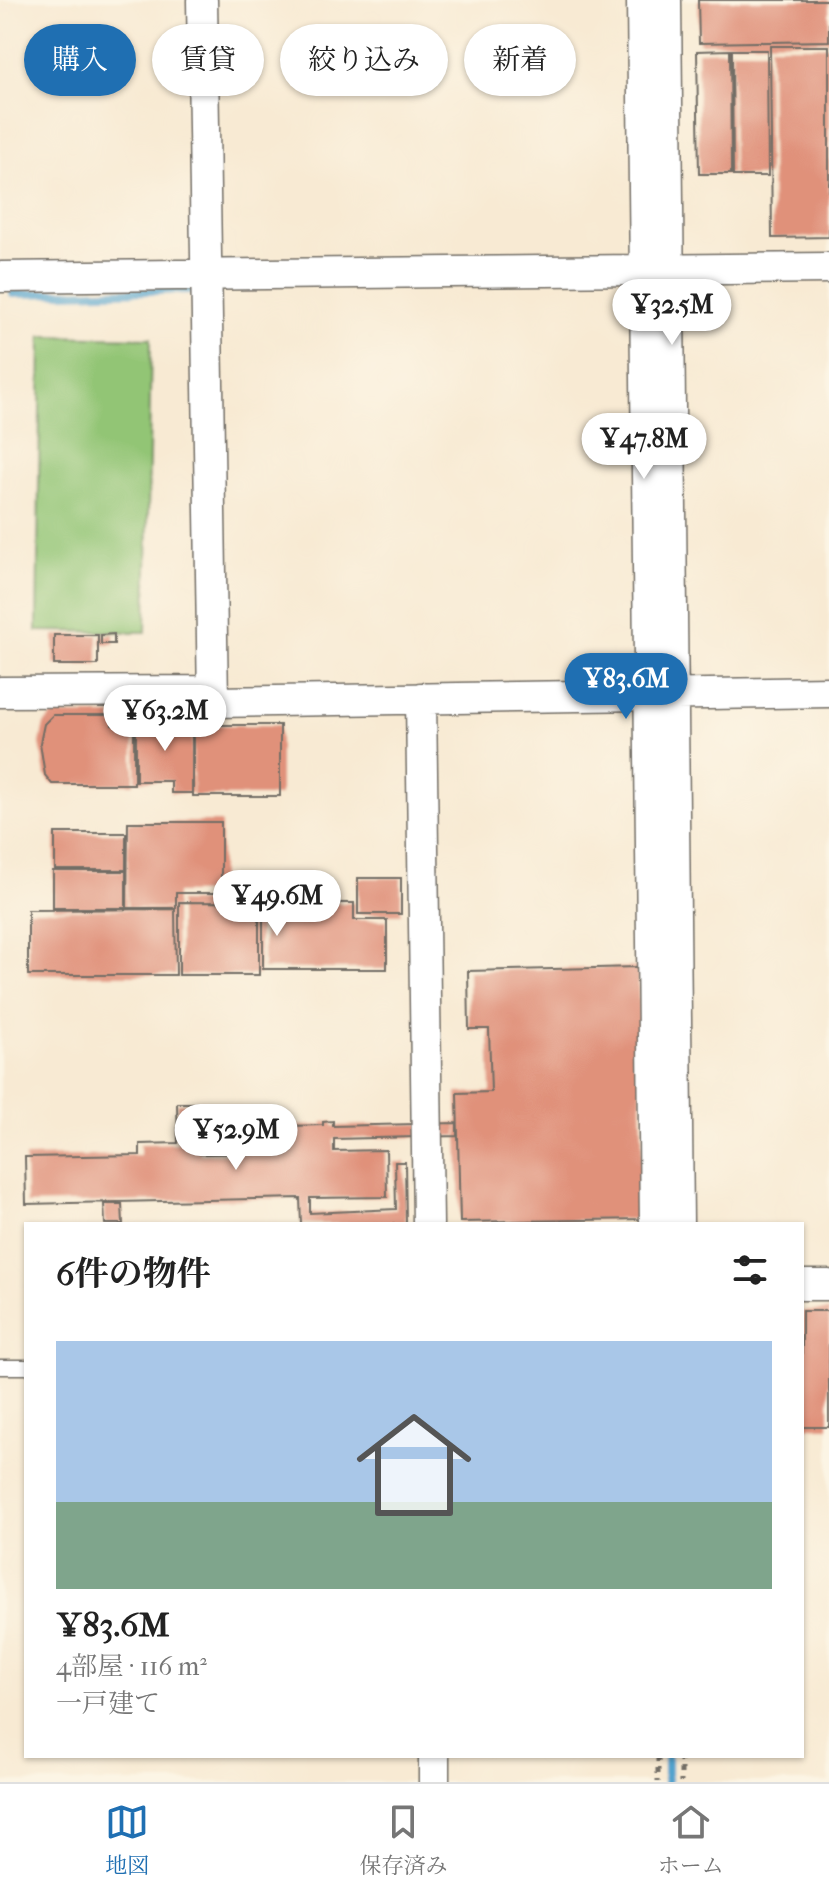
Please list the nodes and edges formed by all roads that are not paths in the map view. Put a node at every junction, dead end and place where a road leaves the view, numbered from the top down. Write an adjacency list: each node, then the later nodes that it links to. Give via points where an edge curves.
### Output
1 (202, 0): 6 (street)
2 (642, 0): 5 (street)
3 (666, 0): 5 (street)
4 (829, 268): 5 (street)
5 (657, 270): 6 (street); 11 (street)
6 (205, 273): 7 (street); 8 (street)
7 (0, 277)
8 (213, 691): 9 (street); 12 (street, via 213,702)
9 (0, 692)
10 (829, 692): 11 (street)
11 (660, 693): 12 (street); 14 (street); 15 (street)
12 (421, 698): 13 (street)
13 (428, 1222)
14 (655, 1222)
15 (678, 1222)
16 (804, 1285): 17 (street)
17 (829, 1285)
18 (0, 1367): 19 (lane)
19 (24, 1367)
20 (434, 1758): 21 (street)
21 (434, 1782)

